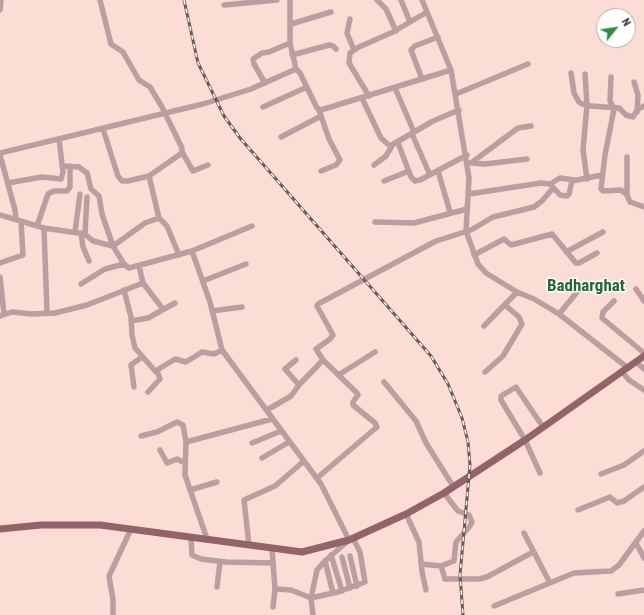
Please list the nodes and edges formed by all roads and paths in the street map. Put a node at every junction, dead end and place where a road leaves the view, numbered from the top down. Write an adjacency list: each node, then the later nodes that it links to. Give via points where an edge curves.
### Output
1 (2, 0): 9 (street)
2 (100, 0): 42 (street, via 112,44 123,52 139,80 150,87)
3 (277, 0): 8 (street)
4 (290, 0): 14 (street)
5 (377, 0): 15 (street, via 386,9)
6 (401, 0): 13 (street)
7 (422, 0): 11 (street)
8 (224, 5)
9 (0, 10)
10 (331, 12): 14 (street)
11 (427, 12): 13 (street); 16 (street)
12 (350, 19): 19 (street, via 347,33)
13 (410, 22): 15 (street)
14 (291, 24): 17 (street)
15 (396, 31): 19 (street)
16 (438, 37): 23 (street); 27 (street, via 411,50)
17 (290, 43): 20 (street); 29 (street, via 253,59)
18 (336, 49): 20 (street, via 329,45)
19 (354, 50): 33 (street, via 348,56 349,63)
20 (292, 56): 22 (street)
21 (528, 64): 32 (street)
22 (296, 69): 29 (street); 30 (street)
23 (452, 70): 27 (street); 32 (street)
24 (572, 73): 35 (street, via 576,98)
25 (585, 74): 35 (street)
26 (611, 78): 38 (street, via 610,101)
27 (422, 79): 31 (street)
28 (634, 82): 41 (street, via 638,95)
29 (265, 83): 42 (street, via 231,96)
30 (307, 87): 37 (street); 39 (street)
31 (395, 88): 33 (street); 46 (street)
32 (456, 94): 40 (street)
33 (369, 96): 34 (street)
34 (362, 98): 39 (street); 50 (street, via 381,138)
35 (587, 105): 38 (street); 67 (street, via 583,150)
36 (644, 106): 41 (street)
37 (263, 107)
38 (614, 108): 41 (street, via 633,117); 65 (street)
39 (319, 110): 43 (street)
40 (459, 110): 46 (street); 53 (street)
41 (637, 112)
42 (166, 114): 45 (street); 51 (street)
43 (321, 116): 47 (street); 61 (street, via 340,160 336,165)
44 (531, 126): 56 (street, via 518,128)
45 (103, 129): 48 (street); 66 (street, via 118,176 122,181)
46 (413, 133): 49 (street); 64 (street)
47 (281, 137)
48 (59, 139): 52 (street); 59 (street)
49 (398, 143): 50 (street); 62 (street)
50 (392, 146): 58 (street, via 386,156)
51 (182, 152): 57 (street, via 193,171); 66 (street)
52 (0, 154): 70 (street)
53 (467, 155): 56 (street); 63 (street)
54 (627, 157): 74 (street)
55 (527, 159): 56 (street, via 485,164)
56 (469, 163): 73 (street)
57 (208, 165)
58 (374, 165)
59 (62, 166): 60 (street); 70 (street, via 60,180 42,178)
60 (70, 166): 83 (street, via 70,187 67,191 54,191 48,194); 90 (street, via 79,167 87,173 91,189 99,196)
61 (321, 171)
62 (409, 171): 64 (street, via 415,181); 69 (street)
63 (438, 171): 64 (street); 78 (street)
64 (430, 175)
65 (602, 175): 67 (street); 74 (street, via 602,190 620,189)
66 (149, 176): 80 (street)
67 (587, 179): 68 (street)
68 (574, 180): 71 (street, via 560,178); 71 (street, via 568,195 560,195)
69 (384, 181)
70 (8, 183): 81 (street)
71 (551, 186): 73 (street, via 541,183); 86 (street, via 542,202 534,207 493,217)
72 (80, 194): 87 (street)
73 (469, 194): 77 (street)
74 (627, 195): 76 (street, via 631,203)
75 (87, 197): 89 (street)
76 (644, 207)
77 (467, 209): 78 (street); 86 (street)
78 (450, 212): 82 (street, via 414,223)
79 (0, 215): 81 (street)
80 (160, 218): 90 (street, via 145,223); 94 (street, via 167,226)
81 (18, 220): 83 (street); 97 (street, via 22,255)
82 (375, 222)
83 (37, 226): 85 (street)
84 (252, 226): 91 (street)
85 (44, 228): 87 (street); 116 (street)
86 (466, 231): 95 (street); 126 (street, via 436,241 318,305 333,335 316,349)
87 (75, 232): 89 (street)
88 (604, 232): 92 (street)
89 (83, 234): 90 (street, via 93,241); 96 (street, via 82,243)
90 (113, 246): 98 (street)
91 (192, 251): 94 (street); 102 (street)
92 (566, 252): 93 (street, via 577,264); 95 (street, via 552,234 511,245 504,239)
93 (597, 253)
94 (179, 255): 100 (street)
95 (474, 255): 108 (street, via 482,270)
96 (89, 261)
97 (0, 263)
98 (124, 264): 100 (street, via 131,268); 104 (street, via 105,269)
99 (246, 264): 102 (street)
100 (138, 266): 103 (street)
101 (0, 278): 118 (street)
102 (203, 281): 115 (street)
103 (143, 283): 106 (street); 114 (street)
104 (81, 284)
105 (636, 289): 109 (street)
106 (124, 290): 116 (street, via 87,305); 119 (street)
107 (578, 291): 117 (street)
108 (518, 292): 113 (street); 117 (street)
109 (644, 300)
110 (614, 301): 123 (street, via 603,312 602,318)
111 (175, 302): 114 (street)
112 (242, 306): 115 (street)
113 (505, 306): 120 (street); 131 (street, via 519,317 522,324 503,356)
114 (163, 309): 119 (street, via 148,318)
115 (212, 311): 121 (street)
116 (47, 313): 118 (street, via 12,312)
117 (559, 314): 129 (street)
118 (2, 315)
119 (131, 321): 124 (street, via 133,343)
120 (484, 326)
121 (222, 350): 130 (street, via 214,354 202,352 186,362 175,359); 138 (street)
122 (375, 352): 132 (street)
123 (644, 355): 127 (main road)
124 (142, 358): 130 (street); 135 (street, via 131,365)
125 (296, 360): 134 (street, via 285,370)
126 (324, 360): 132 (street); 134 (street)
127 (636, 362): 128 (street); 129 (main road)
128 (644, 369)
129 (625, 370): 136 (street, via 629,380); 140 (main road)
130 (156, 372): 137 (street, via 160,379)
131 (484, 372)
132 (340, 374): 154 (street, via 358,394 353,402 354,406 377,427)
133 (384, 382): 156 (street, via 416,421 426,443)
134 (299, 385): 138 (street, via 291,396)
135 (134, 387)
136 (644, 390)
137 (148, 392)
138 (267, 410): 139 (street)
139 (272, 419): 141 (street); 144 (street)
140 (543, 427): 143 (main road); 143 (street, via 516,387 501,396)
141 (281, 431): 145 (street); 146 (street)
142 (141, 436): 144 (street, via 180,422 184,426)
143 (525, 440): 152 (street); 156 (main road)
144 (186, 442): 151 (street)
145 (289, 442): 149 (street); 150 (street)
146 (252, 444)
147 (160, 450): 151 (street, via 167,463 177,459)
148 (644, 451): 153 (street, via 624,465)
149 (262, 458)
150 (304, 462): 154 (street); 170 (street, via 275,486 244,500)
151 (184, 463): 158 (street)
152 (540, 473)
153 (601, 474)
154 (316, 478): 168 (street)
155 (217, 482): 158 (street)
156 (454, 486): 159 (main road)
157 (644, 487): 160 (street, via 621,502 617,503 610,497)
158 (190, 490): 167 (street)
159 (444, 493): 161 (main road); 182 (street, via 458,511 469,515 472,522 456,542 454,561)
160 (578, 510)
161 (406, 514): 168 (main road); 181 (street, via 419,540)
162 (0, 529): 163 (main road, via 41,525 100,525)
163 (131, 529): 166 (main road); 196 (street, via 109,576)
164 (644, 531): 169 (street)
165 (524, 533): 173 (street)
166 (190, 537): 167 (main road); 179 (street, via 193,556)
167 (207, 539): 170 (main road)
168 (351, 539): 171 (main road, via 302,552); 172 (street); 174 (street)
169 (636, 543): 177 (street); 183 (street, via 619,565 611,570 574,573)
170 (249, 545): 171 (main road)
171 (272, 548): 180 (street)
172 (360, 552): 175 (street); 184 (street, via 365,581)
173 (534, 552): 182 (street, via 482,579 445,579); 183 (street)
174 (333, 554): 176 (street); 178 (street); 190 (street)
175 (350, 556): 176 (street); 184 (street)
176 (342, 557): 186 (street)
177 (644, 558)
178 (325, 560): 191 (street); 193 (street, via 315,575)
179 (220, 562): 180 (street); 185 (street)
180 (273, 563): 187 (street)
181 (421, 564): 182 (street); 188 (street)
182 (441, 566)
183 (550, 583): 194 (street)
184 (357, 586): 186 (street)
185 (218, 587)
186 (350, 588): 190 (street)
187 (275, 589): 193 (street, via 291,590); 195 (street)
188 (426, 590)
189 (644, 590): 192 (street)
190 (342, 591): 191 (street)
191 (333, 593): 193 (street)
192 (618, 594)
193 (311, 598): 197 (street)
194 (494, 606)
195 (273, 607)
196 (113, 615)
197 (313, 615)

